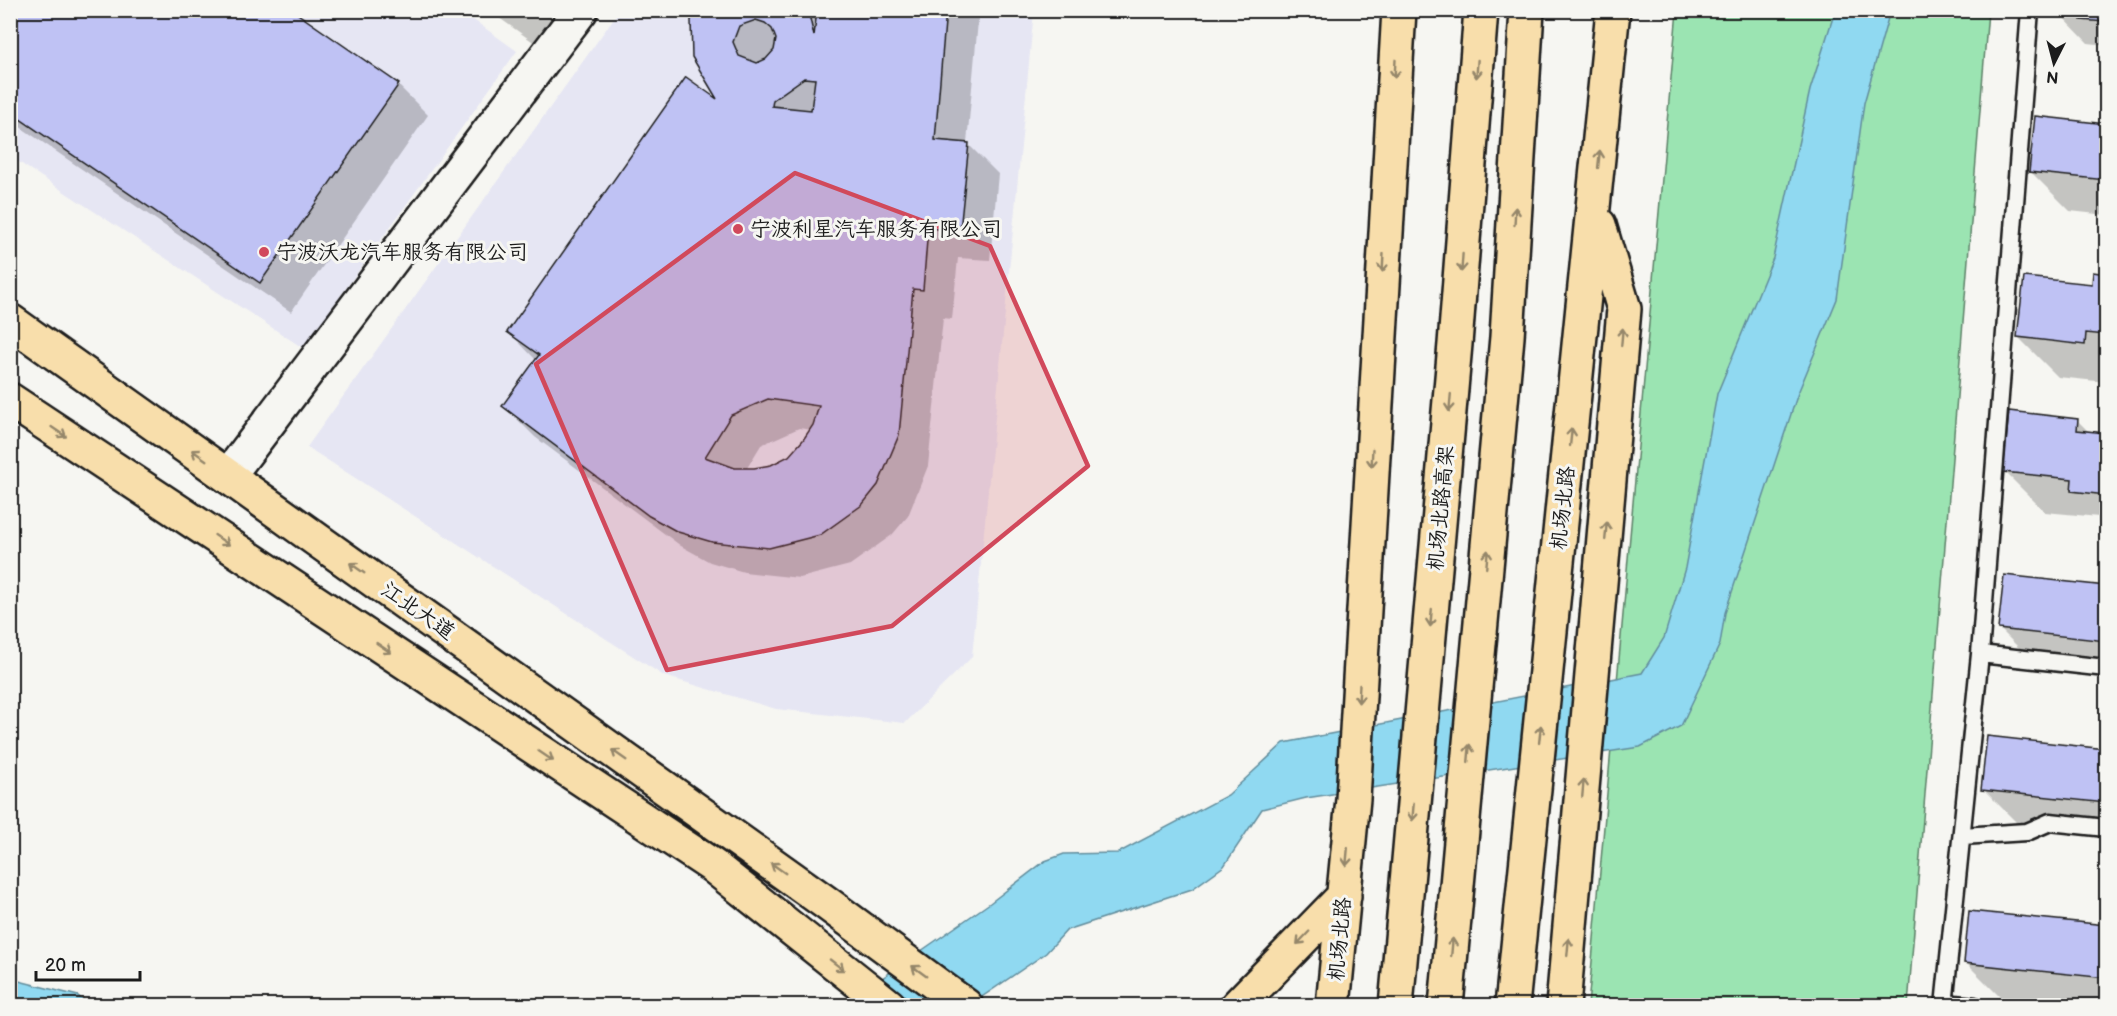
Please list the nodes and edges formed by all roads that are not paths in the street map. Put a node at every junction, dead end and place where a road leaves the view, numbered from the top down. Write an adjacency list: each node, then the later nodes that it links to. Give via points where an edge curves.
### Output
1 (581, 10): 10 (street)
2 (1399, 10): 15 (main road, 机场北路, one-way to 15)
3 (1481, 10): 21 (main road, 机场北路高架, one-way to 21)
4 (1527, 10): 22 (main road, one-way to 4, via 1507,337)
5 (1613, 10): 7 (main road, 机场北路, one-way to 5)
6 (2030, 10): 11 (lane)
7 (1594, 210): 23 (main road, 机场北路, one-way to 7); 24 (main road, one-way to 7, via 1624,309)
8 (10, 321): 10 (main road, 江北大道, one-way to 8)
9 (10, 400): 17 (main road, one-way to 17, via 713,866)
10 (228, 476): 18 (main road, 江北大道, one-way to 10)
11 (1980, 654): 12 (lane); 14 (lane)
12 (2106, 668)
13 (2106, 828): 14 (lane, via 2050,822 2027,832)
14 (1962, 836): 16 (lane)
15 (1344, 896): 19 (main road, one-way to 19); 20 (main road, 机场北路)
16 (1945, 1004): 25 (lane)
17 (889, 1005)
18 (966, 1005)
19 (1237, 1005)
20 (1334, 1005)
21 (1396, 1005)
22 (1446, 1005)
23 (1512, 1005)
24 (1563, 1005)
25 (1975, 1005)

